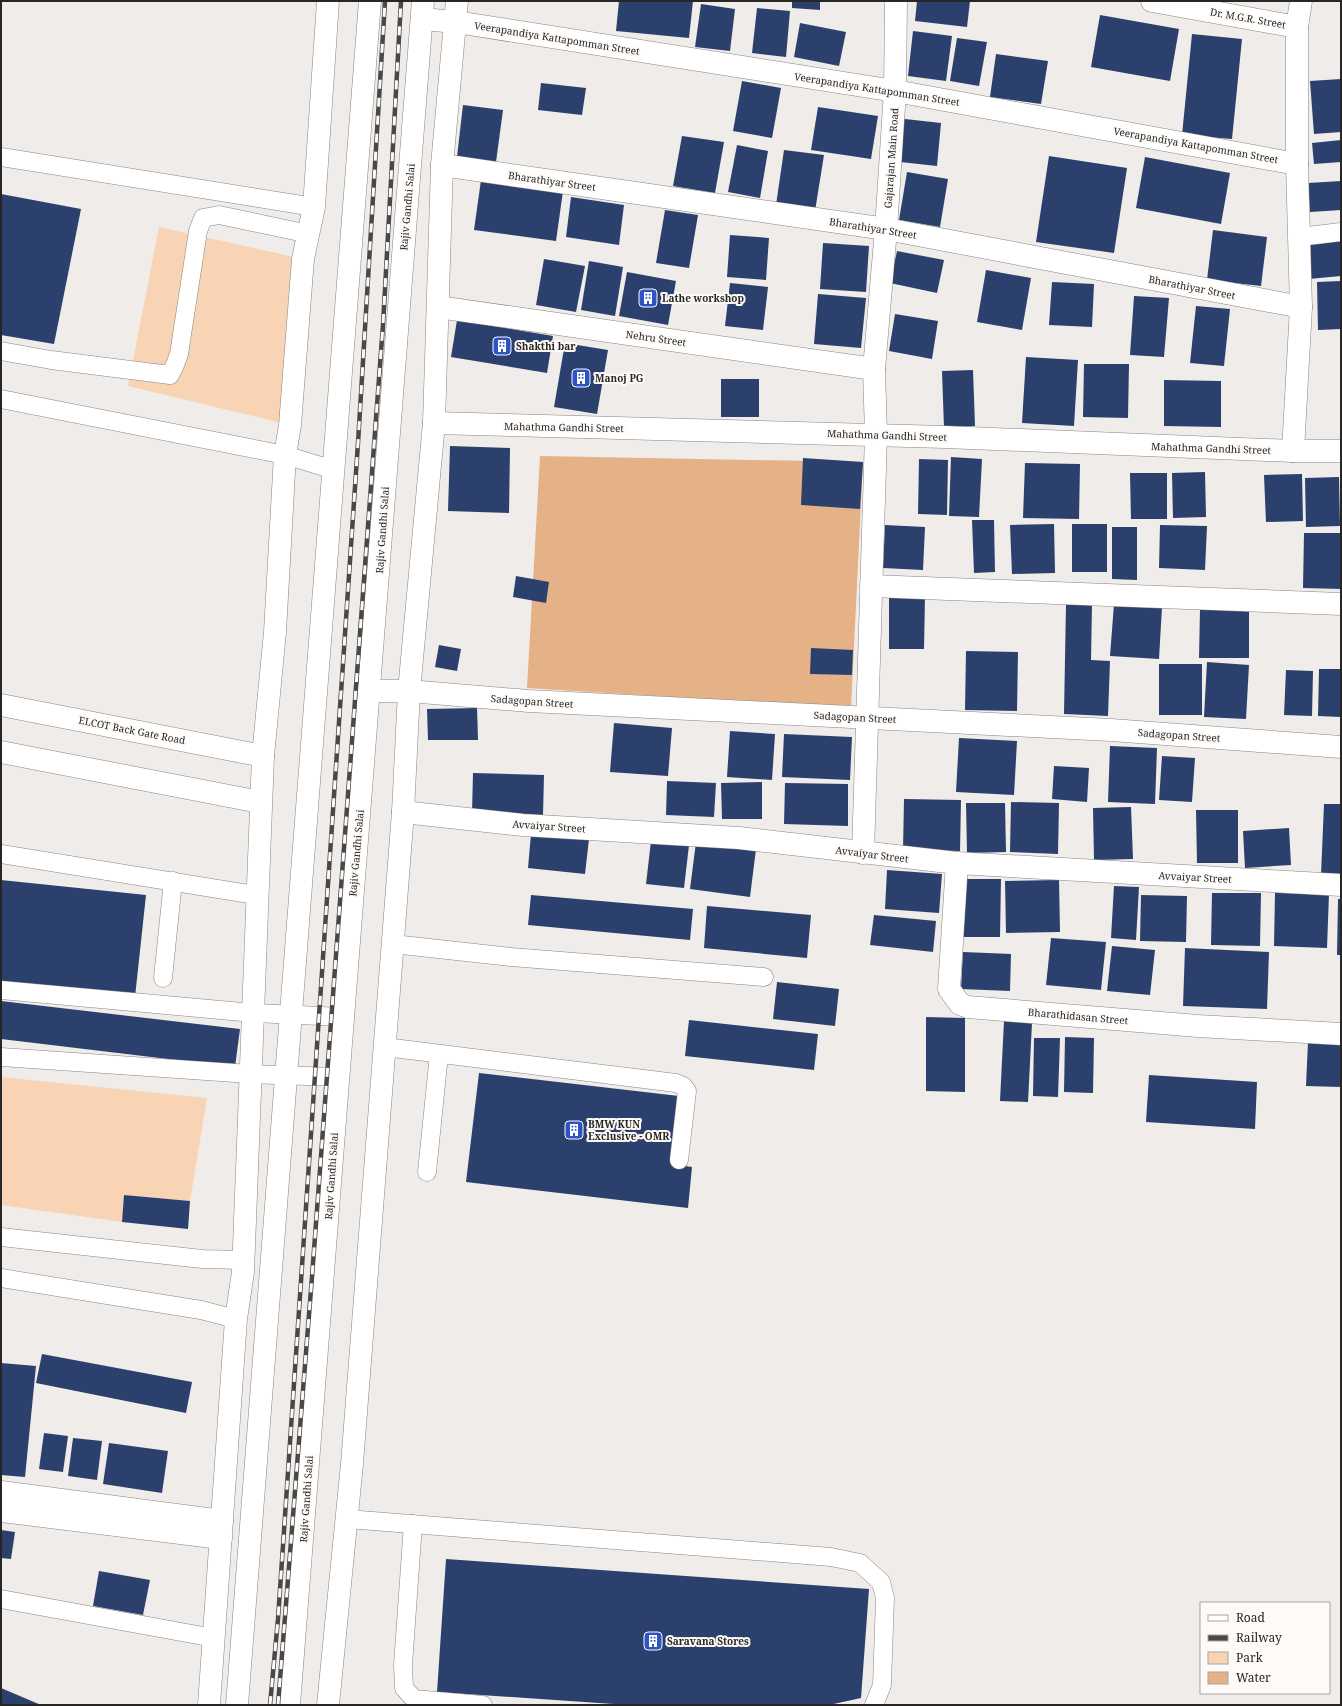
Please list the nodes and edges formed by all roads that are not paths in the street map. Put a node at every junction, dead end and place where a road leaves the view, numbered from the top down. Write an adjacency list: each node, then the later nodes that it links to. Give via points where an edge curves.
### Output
1 (328, 1): 13 (street)
2 (370, 1): 28 (street)
3 (896, 1): 9 (street, Gajarajan Main Road)
4 (1152, 1): 8 (street, Dr. M.G.R. Street)
5 (1301, 1): 8 (street)
6 (422, 10): 7 (street, Veerapandiya Kattapomman Street); 31 (street, Rajiv Gandhi Salai)
7 (456, 11): 9 (street, Veerapandiya Kattapomman Street); 12 (street)
8 (1297, 27): 11 (street)
9 (895, 91): 11 (street, Veerapandiya Kattapomman Street); 14 (street, Gajarajan Main Road)
10 (1, 157): 13 (lane)
11 (1297, 164): 17 (street)
12 (442, 165): 14 (street, Bharathiyar Street); 18 (street)
13 (314, 207): 16 (street)
14 (886, 229): 19 (street, Bharathiyar Street); 21 (street, Gajarajan Main Road)
15 (1341, 232): 17 (lane)
16 (309, 234): 20 (lane, via 218,215 203,218 198,231 179,354 170,375); 27 (street, via 304,259 290,425)
17 (1299, 237): 19 (street)
18 (438, 307): 21 (street, Nehru Street); 23 (street)
19 (1301, 307): 25 (street)
20 (1, 351)
21 (874, 369): 24 (street, Gajarajan Main Road)
22 (1, 399): 27 (lane)
23 (434, 423): 24 (street, Mahathma Gandhi Street); 32 (street)
24 (876, 435): 25 (street, Mahathma Gandhi Street); 29 (street, Gajarajan Main Road)
25 (1293, 451): 26 (street, Mahathma Gandhi Street)
26 (1341, 451)
27 (285, 455): 28 (lane); 37 (street, via 275,632)
28 (334, 470): 51 (street)
29 (872, 586): 30 (street); 34 (street, Gajarajan Main Road)
30 (1341, 604)
31 (369, 691): 32 (street, Sadagopan Street); 52 (street, Rajiv Gandhi Salai)
32 (409, 691): 34 (street, Sadagopan Street, via 529,701); 39 (street)
33 (1, 705): 37 (street, ELCOT Back Gate Road)
34 (868, 718): 35 (street, Sadagopan Street, via 1111,730); 40 (street, Gajarajan Main Road)
35 (1341, 746)
36 (1, 752): 38 (street)
37 (263, 756): 38 (street)
38 (260, 802): 45 (street)
39 (403, 812): 40 (street, Avvaiyar Street, via 523,824 739,838); 46 (street)
40 (863, 853): 42 (street, Avvaiyar Street)
41 (1, 854): 43 (lane)
42 (957, 863): 44 (street, Avvaiyar Street); 53 (street, Bharathidasan Street, via 949,990 960,1004 968,1007 1142,1021)
43 (173, 882): 45 (lane); 48 (lane)
44 (1341, 885)
45 (256, 895): 50 (street)
46 (393, 944): 47 (lane, via 511,957); 54 (street)
47 (764, 977)
48 (163, 978)
49 (1, 990): 50 (lane)
50 (253, 1013): 51 (lane); 57 (street)
51 (291, 1015): 52 (lane); 58 (street)
52 (343, 1017): 59 (street, Rajiv Gandhi Salai)
53 (1341, 1034)
54 (385, 1047): 55 (lane); 68 (street)
55 (439, 1054): 60 (lane, via 676,1083 686,1091); 61 (lane)
56 (1, 1057): 57 (lane)
57 (250, 1074): 58 (lane); 63 (street)
58 (286, 1076): 59 (lane); 74 (street)
59 (338, 1078): 75 (street, Rajiv Gandhi Salai)
60 (679, 1160)
61 (427, 1172)
62 (1, 1237): 63 (lane)
63 (243, 1260): 65 (street)
64 (1, 1278): 65 (lane, via 201,1310)
65 (236, 1320): 70 (street)
66 (1, 1492): 70 (street)
67 (1, 1511): 70 (street)
68 (347, 1519): 69 (lane); 76 (street)
69 (413, 1524): 77 (lane, via 403,1665 404,1688 414,1700); 78 (lane, via 831,1556 860,1563 880,1582 885,1598 882,1685)
70 (222, 1530): 72 (street)
71 (1, 1599): 72 (lane)
72 (214, 1638): 73 (street)
73 (209, 1705)
74 (237, 1705)
75 (289, 1705)
76 (328, 1705)
77 (483, 1705)
78 (874, 1705)

